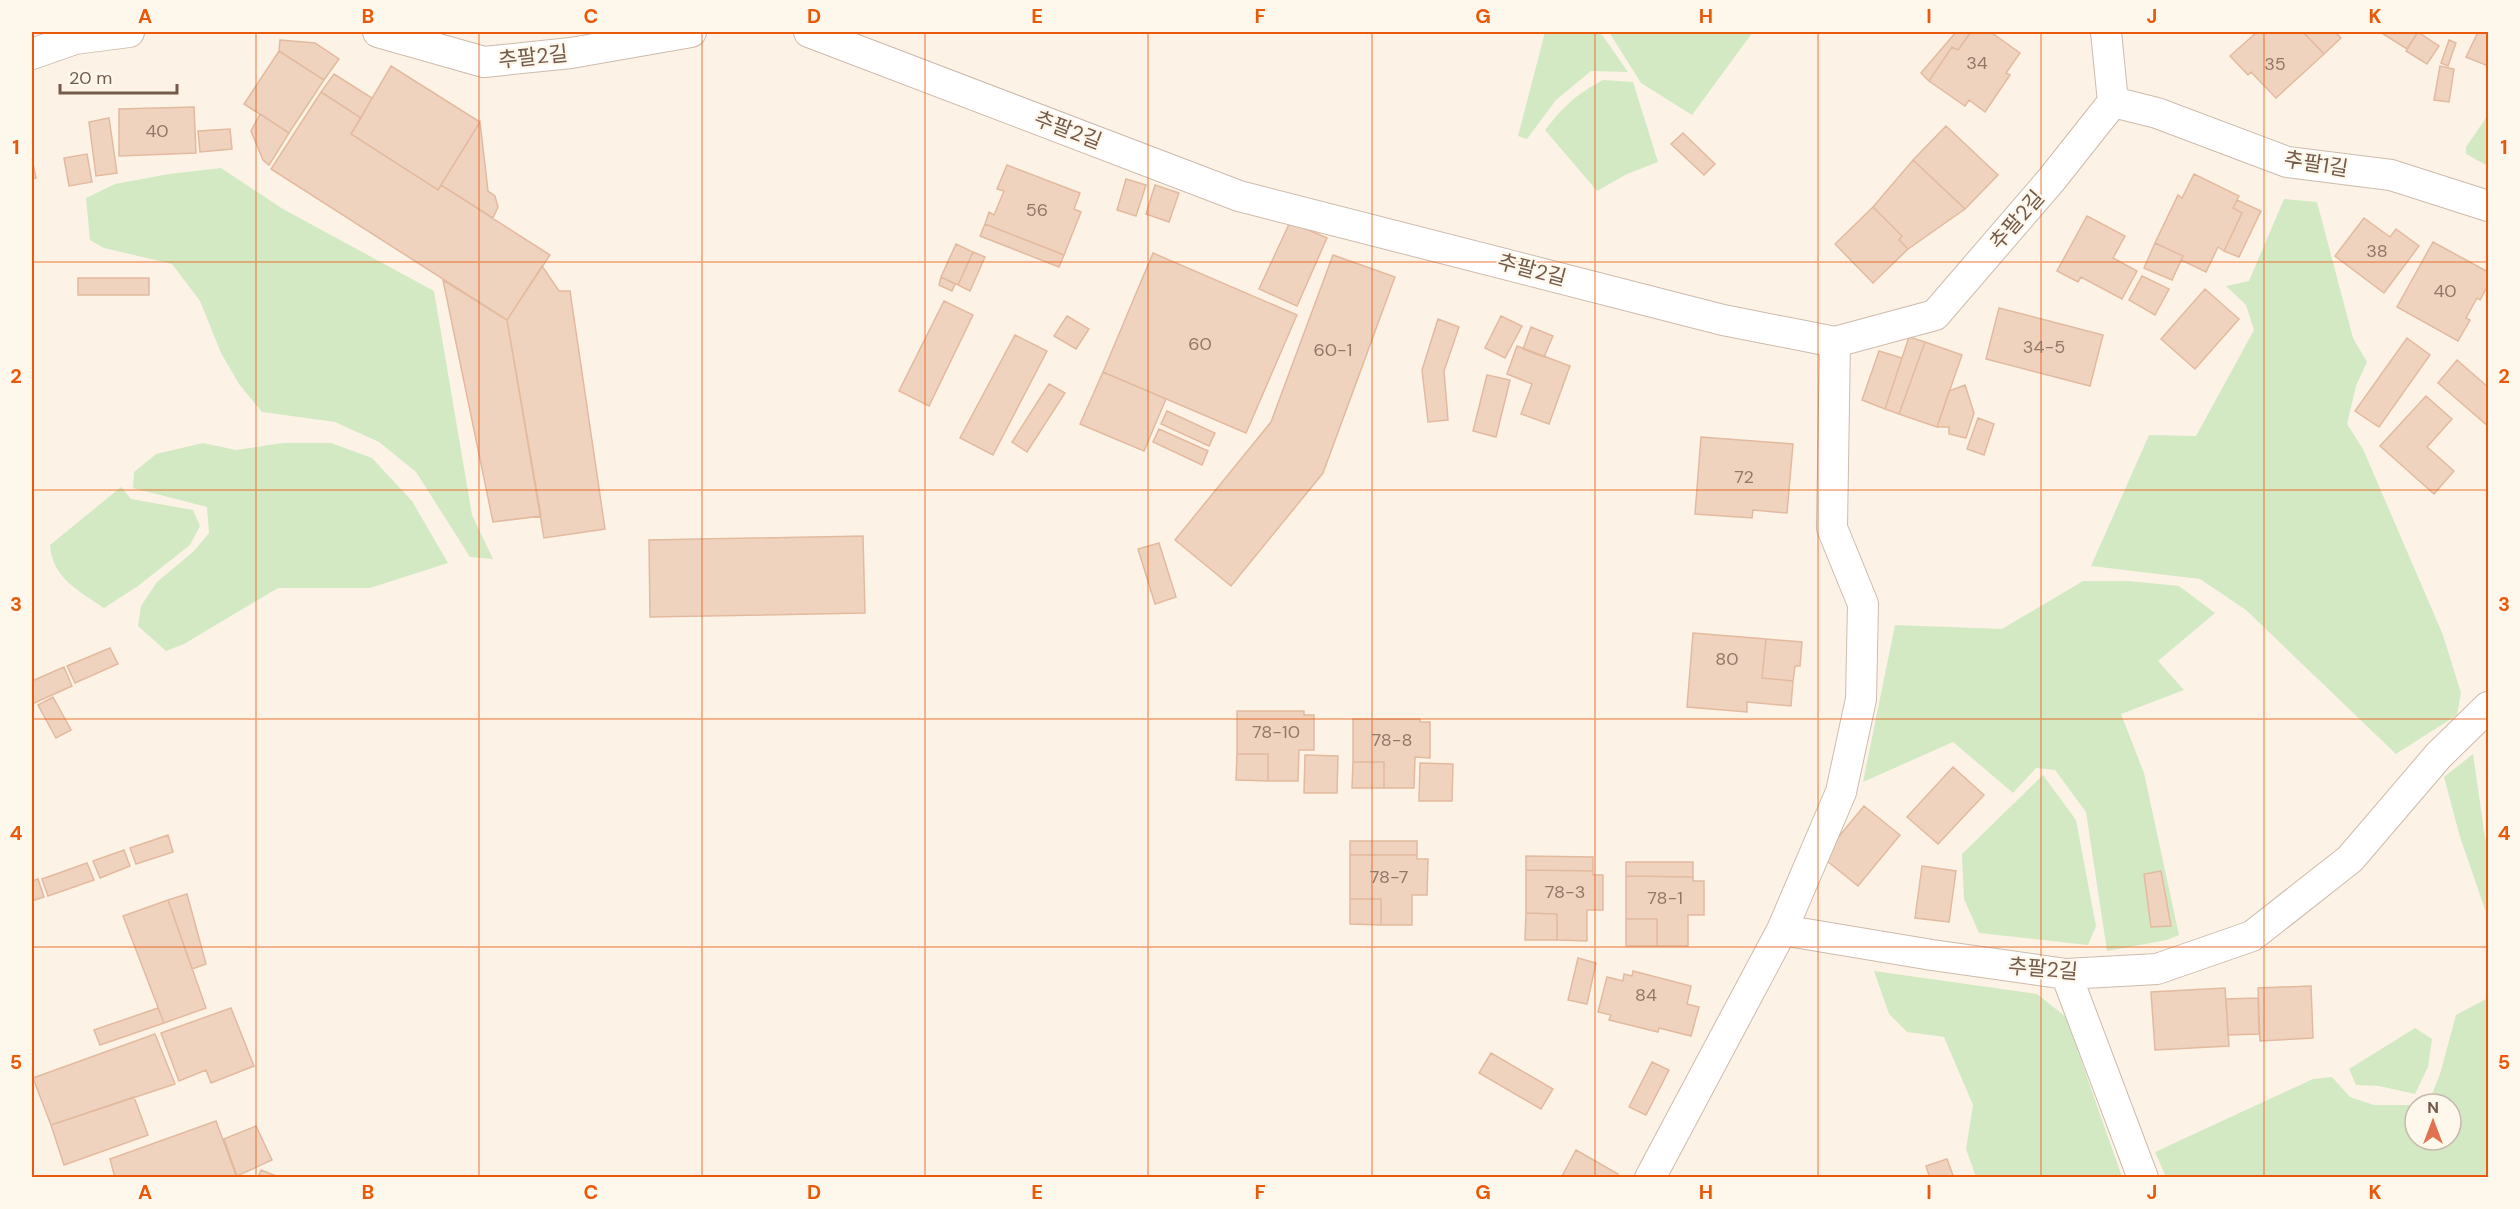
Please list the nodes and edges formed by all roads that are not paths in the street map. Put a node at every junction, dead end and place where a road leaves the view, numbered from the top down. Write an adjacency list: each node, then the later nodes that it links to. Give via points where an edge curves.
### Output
1 (129, 32): 6 (street, via 75,39)
2 (378, 32): 3 (street, 추팔2길, via 484,62 571,53)
3 (691, 32)
4 (809, 32): 9 (street, 추팔2길, via 1239,196 1722,320)
5 (2106, 32): 7 (street)
6 (32, 54)
7 (2112, 102): 8 (street, 추팔1길, via 2157,112 2287,162 2391,175); 9 (street, 추팔2길, via 2052,179 1935,315)
8 (2488, 206)
9 (1835, 342): 11 (street, via 1832,528 1863,604 1861,699 1841,792)
10 (2488, 707): 12 (street, 추팔2길, via 2438,756 2350,859 2252,936 2157,969)
11 (1782, 930): 12 (street, 추팔2길); 13 (street)
12 (2066, 974): 14 (street)
13 (1650, 1178)
14 (2143, 1178)

